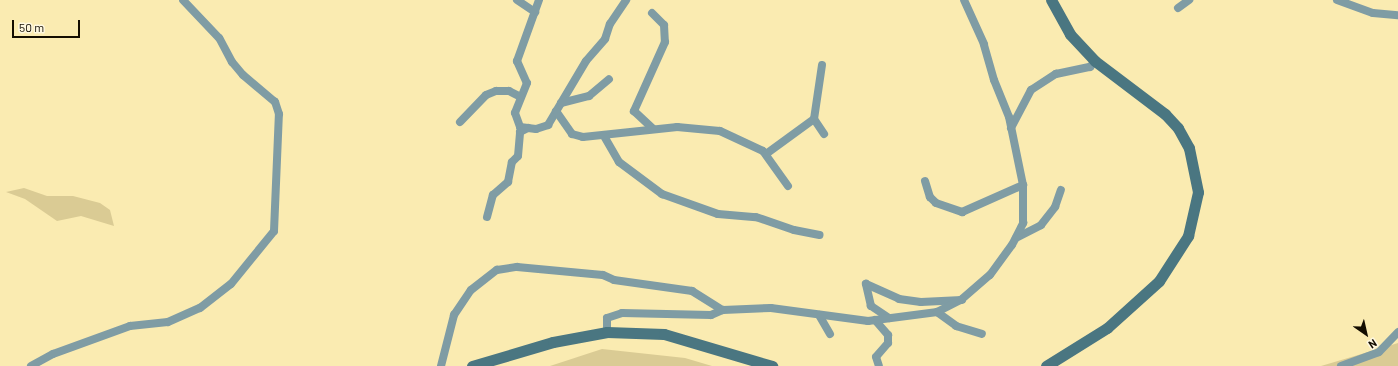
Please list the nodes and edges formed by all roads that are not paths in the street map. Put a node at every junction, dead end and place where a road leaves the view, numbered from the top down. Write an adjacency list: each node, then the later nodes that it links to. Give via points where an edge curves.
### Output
1 (183, 0): 44 (street, via 219,38 232,62 243,75 266,92 277,108 279,134 274,231 231,284 200,308 168,322 130,326 53,354)
2 (517, 0): 10 (street)
3 (539, 0): 10 (street)
4 (626, 0): 17 (street, via 610,24 604,39 586,60)
5 (964, 0): 22 (street, via 984,44)
6 (1051, 0): 13 (main road, via 1070,34)
7 (1189, 0): 9 (street)
8 (1337, 0): 12 (street, via 1373,13)
9 (1178, 8)
10 (536, 12): 16 (street, via 518,61 527,83)
11 (652, 13): 23 (street, via 664,25 664,42 634,111)
12 (1398, 15)
13 (1095, 61): 22 (street, via 1090,67 1056,74 1031,90); 49 (main road, via 1165,114 1178,128 1189,148 1195,171 1198,192 1194,218 1180,252 1159,281 1107,328)
14 (822, 65): 19 (street)
15 (609, 79): 17 (street, via 589,96)
16 (521, 97): 20 (street, via 509,91 496,91 486,95); 21 (street, via 515,113 520,127)
17 (561, 103): 18 (street)
18 (556, 111): 21 (street, via 548,125); 25 (street, via 572,134 583,137)
19 (814, 119): 24 (street); 26 (street)
20 (460, 122)
21 (528, 128): 31 (street, via 520,132 518,156 512,162 508,182 493,195)
22 (1012, 128): 28 (street)
23 (653, 129): 25 (street); 26 (street, via 677,127 720,131)
24 (824, 134)
25 (604, 136): 32 (street, via 619,162 662,194 718,214 756,217 794,230)
26 (766, 154): 29 (street)
27 (925, 181): 28 (street, via 930,198 936,203 962,212)
28 (1023, 185): 33 (street, via 1023,223)
29 (788, 186)
30 (1061, 190): 33 (street, via 1055,207 1041,225)
31 (487, 218)
32 (820, 234)
33 (1016, 238): 34 (street, via 990,276)
34 (962, 300): 36 (street); 38 (street, via 921,302 899,299 866,284 872,306)
35 (723, 310): 37 (street, via 771,308); 40 (street, via 711,315 622,312 607,318); 45 (street, via 692,291 614,280 603,275 517,267 497,270 470,290 454,315)
36 (937, 312): 38 (street); 43 (street, via 956,326)
37 (819, 315): 39 (street); 42 (street)
38 (889, 318): 39 (street)
39 (874, 320): 48 (street, via 888,335 888,343 876,357)
40 (607, 332): 46 (main road, via 553,342); 47 (main road, via 664,334)
41 (1398, 332): 50 (street, via 1380,352)
42 (830, 334)
43 (982, 334)
44 (31, 366)
45 (441, 366)
46 (472, 366)
47 (772, 366)
48 (879, 366)
49 (1046, 366)
50 (1341, 366)

